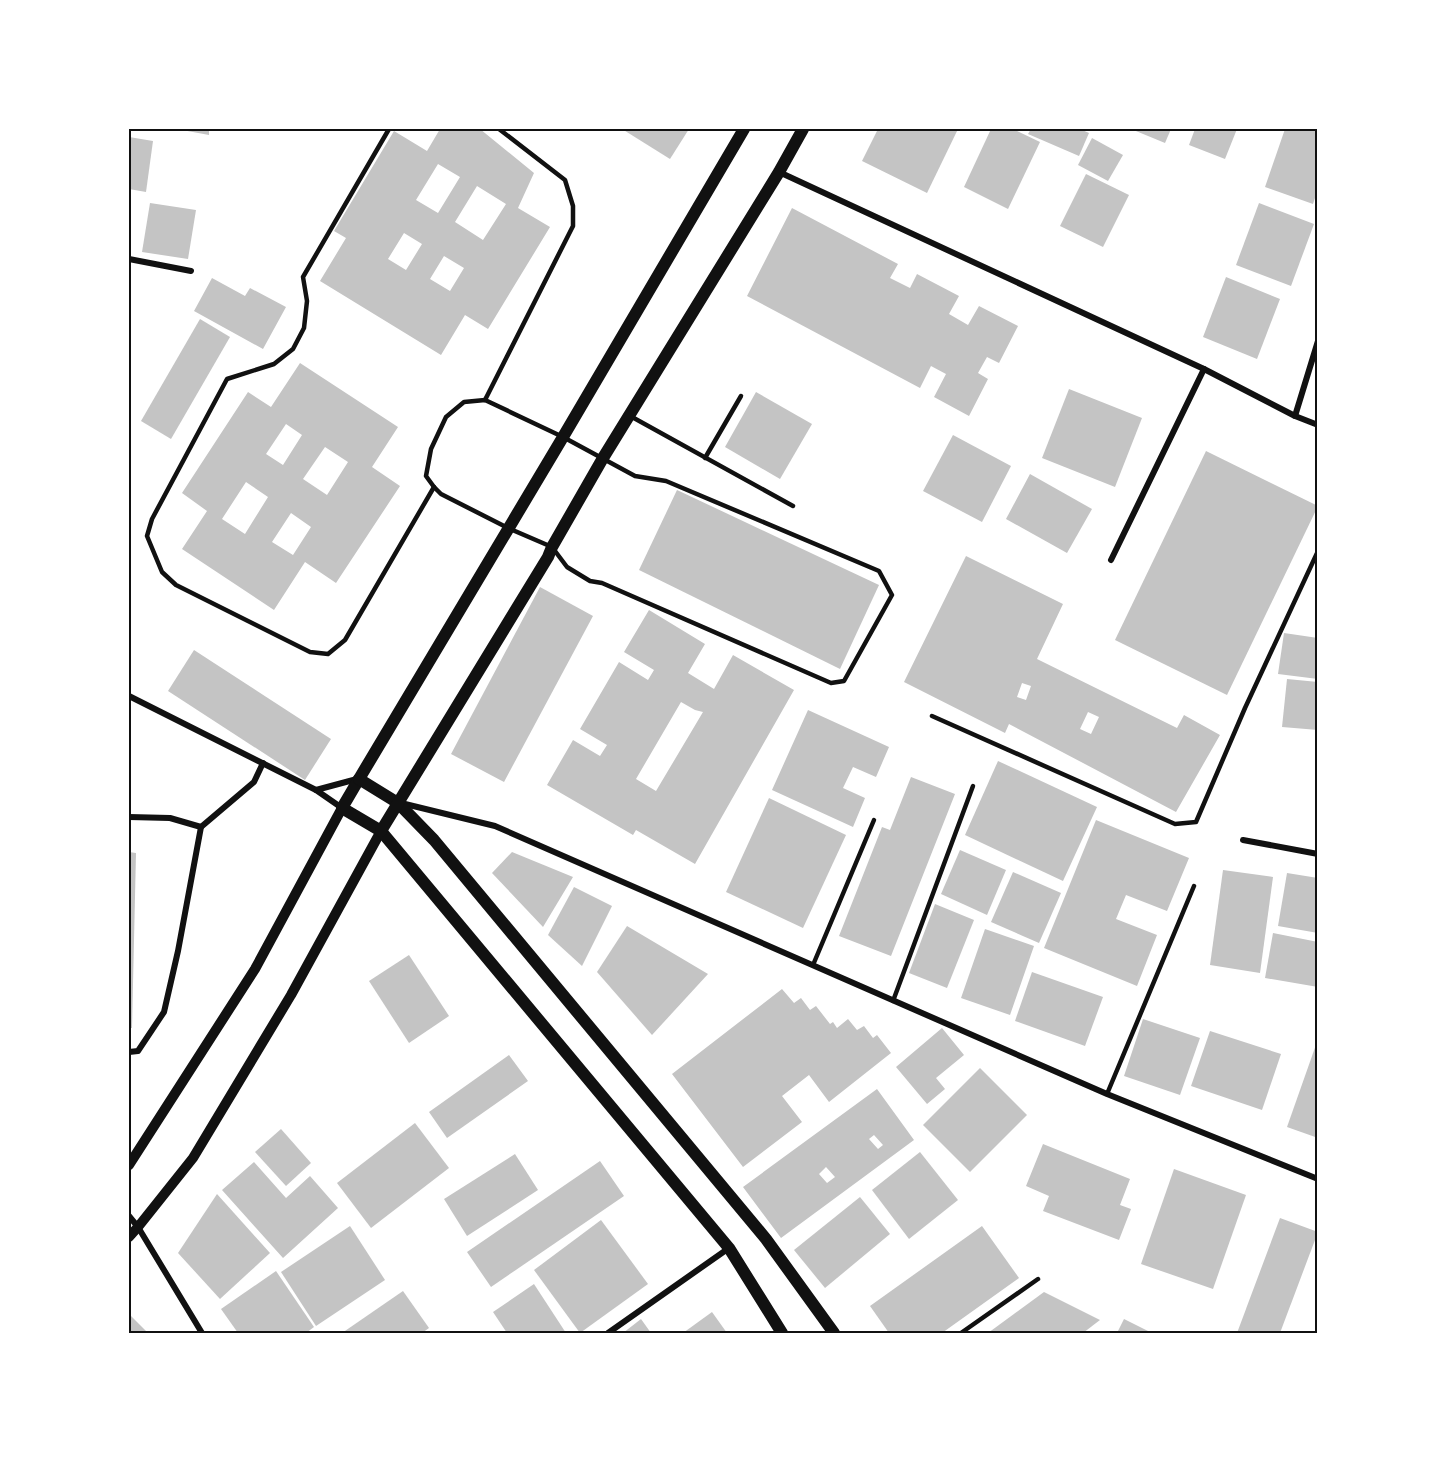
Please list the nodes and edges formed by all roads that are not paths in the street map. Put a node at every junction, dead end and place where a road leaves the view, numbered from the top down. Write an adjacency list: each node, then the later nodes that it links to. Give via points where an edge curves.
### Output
1 (389, 129): 18 (lane, via 303,278 307,301 304,328 293,349 274,364 227,379 152,519 147,536 162,572 176,585 310,652 328,654 345,640)
2 (499, 129): 11 (lane, via 565,180 573,206 573,226)
3 (744, 129): 15 (main road)
4 (803, 129): 5 (main road)
5 (779, 172): 9 (street); 12 (main road)
6 (129, 259): 7 (street)
7 (191, 271)
8 (1318, 341): 13 (street)
9 (1204, 369): 13 (street); 23 (street)
10 (741, 396): 17 (lane)
11 (485, 400): 15 (lane); 18 (lane, via 464,402 446,417 431,449 426,476)
12 (629, 416): 16 (main road); 17 (lane)
13 (1295, 416): 14 (street)
14 (1318, 425)
15 (563, 437): 16 (lane); 20 (main road)
16 (603, 458): 21 (main road); 21 (lane, via 635,476 666,481 879,571 892,595 844,681 831,683 590,580 567,567)
17 (705, 458): 19 (lane)
18 (434, 487): 20 (lane)
19 (793, 506)
20 (508, 528): 21 (lane); 27 (main road)
21 (552, 547): 30 (main road)
22 (1318, 551): 25 (lane, via 1196,822 1174,824)
23 (1111, 560)
24 (129, 696): 26 (street)
25 (932, 716)
26 (263, 763): 29 (street); 34 (street, via 254,782)
27 (359, 779): 29 (street); 30 (main road); 31 (main road)
28 (973, 786): 40 (lane)
29 (316, 790): 31 (street)
30 (398, 803): 35 (main road); 39 (street, via 495,825); 53 (main road, via 434,840 759,1230)
31 (342, 808): 35 (main road); 43 (street, via 255,969)
32 (129, 817): 34 (street, via 170,818)
33 (874, 820): 39 (lane)
34 (201, 827): 41 (street, via 164,1012 138,1051)
35 (381, 831): 46 (street, via 291,995 193,1158); 48 (main road)
36 (1243, 840): 37 (street)
37 (1318, 854)
38 (1194, 886): 42 (lane)
39 (813, 965): 40 (street)
40 (893, 1001): 42 (street)
41 (129, 1052)
42 (1107, 1094): 44 (street)
43 (130, 1161)
44 (1318, 1179)
45 (129, 1216): 46 (street)
46 (138, 1227): 47 (street); 50 (street)
47 (129, 1237)
48 (729, 1248): 51 (street); 52 (main road)
49 (1038, 1279): 54 (lane)
50 (202, 1333)
51 (608, 1333)
52 (782, 1333)
53 (834, 1333)
54 (961, 1333)

